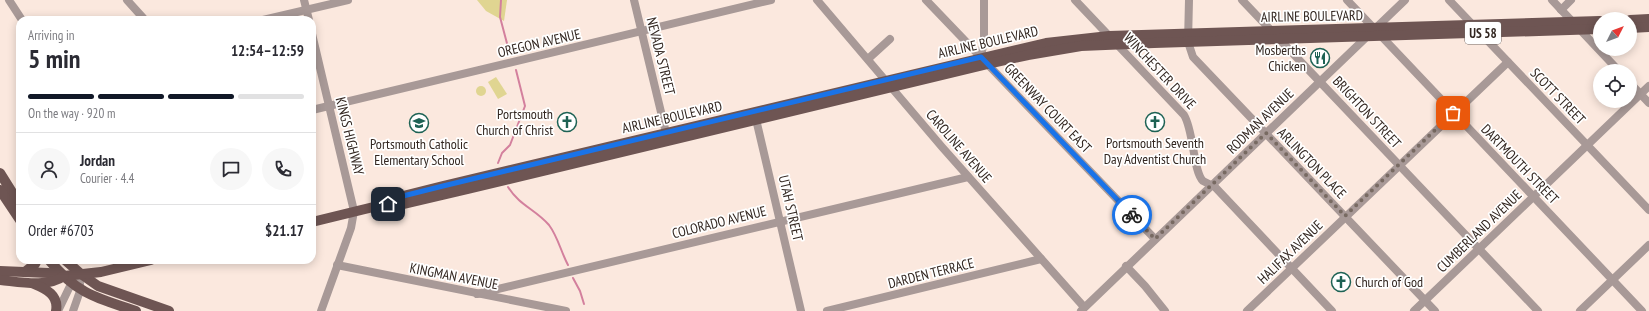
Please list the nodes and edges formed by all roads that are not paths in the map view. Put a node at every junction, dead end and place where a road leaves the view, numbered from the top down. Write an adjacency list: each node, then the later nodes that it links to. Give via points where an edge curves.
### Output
1 (9, 0): 20 (street)
2 (126, 0): 21 (street)
3 (304, 0): 18 (street)
4 (348, 0): 18 (street)
5 (634, 0): 34 (street, NEVADA STREET)
6 (771, 0): 34 (street, OREGON AVENUE)
7 (817, 0): 44 (street, CAROLINE AVENUE)
8 (926, 0): 45 (street, GREENWAY COURT EAST)
9 (984, 0): 45 (street)
10 (1075, 0): 37 (street, WINCHESTER DRIVE)
11 (1188, 0): 39 (street, ARLINGTON PLACE)
12 (1242, 0): 33 (street, BRIGHTON STREET)
13 (1347, 0): 35 (street, DARTMOUTH STREET)
14 (1405, 0): 35 (street)
15 (1449, 0): 28 (street, SCOTT STREET)
16 (1552, 0): 19 (street)
17 (1571, 0): 19 (street)
18 (306, 10): 22 (street); 23 (street)
19 (1561, 10): 27 (street)
20 (19, 16)
21 (141, 16)
22 (280, 16)
23 (308, 16)
24 (1649, 19): 25 (main road)
25 (1637, 20)
26 (1593, 21): 27 (main road, AIRLINE BOULEVARD / US 58)
27 (1572, 22): 28 (main road, AIRLINE BOULEVARD / US 58); 32 (street)
28 (1472, 25): 35 (main road, AIRLINE BOULEVARD / US 58); 36 (street, SCOTT STREET)
29 (1649, 27): 30 (main road)
30 (1637, 28)
31 (1593, 29): 32 (main road, AIRLINE BOULEVARD / US 58)
32 (1580, 30): 36 (main road, AIRLINE BOULEVARD / US 58); 47 (street)
33 (1272, 31): 35 (main road, AIRLINE BOULEVARD / US 58); 39 (main road, AIRLINE BOULEVARD / US 58); 41 (street, BRIGHTON STREET)
34 (642, 32): 54 (street, OREGON AVENUE); 59 (street, NEVADA STREET)
35 (1378, 32): 36 (main road, AIRLINE BOULEVARD / US 58); 38 (main road, AIRLINE BOULEVARD / US 58); 56 (street, DARTMOUTH STREET)
36 (1480, 33): 46 (street, SCOTT STREET)
37 (1109, 36): 39 (main road, AIRLINE BOULEVARD / US 58); 42 (street, WINCHESTER DRIVE); 45 (main road, AIRLINE BOULEVARD / US 58, via 1046,43)
38 (1366, 37): 41 (main road, AIRLINE BOULEVARD / US 58); 48 (street, RODMAN AVENUE)
39 (1188, 38): 41 (main road, AIRLINE BOULEVARD / US 58); 42 (main road, AIRLINE BOULEVARD / US 58); 58 (street, ARLINGTON PLACE, via 1193,57)
40 (890, 39): 44 (street)
41 (1280, 39): 48 (street, BRIGHTON STREET)
42 (1118, 45): 45 (main road, AIRLINE BOULEVARD / US 58, via 1081,46); 64 (street, WINCHESTER DRIVE, via 1184,115 1190,127 1198,173 1203,181)
43 (316, 51): 54 (street, KINGS HIGHWAY)
44 (868, 59): 49 (street, CAROLINE AVENUE)
45 (984, 61): 49 (main road, AIRLINE BOULEVARD / US 58); 74 (street, GREENWAY COURT EAST)
46 (1508, 62): 56 (street, HALIFAX AVENUE); 60 (street, SCOTT STREET)
47 (1612, 64)
48 (1320, 81): 58 (street, RODMAN AVENUE); 61 (street, BRIGHTON STREET)
49 (888, 84): 57 (main road, AIRLINE BOULEVARD / US 58); 63 (street, CAROLINE AVENUE)
50 (1649, 86): 52 (street, CUMBERLAND AVENUE)
51 (1637, 90): 52 (street)
52 (1641, 94): 53 (street); 60 (street, CUMBERLAND AVENUE)
53 (1649, 102)
54 (329, 106): 55 (street, OREGON AVENUE); 69 (street, KINGS HIGHWAY)
55 (316, 109)
56 (1453, 113): 61 (street, HALIFAX AVENUE); 66 (street, DARTMOUTH STREET)
57 (755, 116): 59 (main road, AIRLINE BOULEVARD / US 58); 73 (street, UTAH STREET)
58 (1266, 133): 64 (street, RODMAN AVENUE); 71 (street, ARLINGTON PLACE)
59 (667, 137): 69 (main road, AIRLINE BOULEVARD / US 58, via 467,185 403,196 398,201)
60 (1587, 145): 66 (street, CUMBERLAND AVENUE); 68 (street, SCOTT STREET)
61 (1399, 165): 71 (street, HALIFAX AVENUE); 76 (street, BRIGHTON STREET)
62 (0, 173): 67 (main road)
63 (968, 177): 73 (street, COLORADO AVENUE); 77 (street, CAROLINE AVENUE)
64 (1212, 185): 74 (street, RODMAN AVENUE); 84 (street, WINCHESTER DRIVE)
65 (0, 190): 70 (main road)
66 (1533, 197): 76 (street, CUMBERLAND AVENUE); 90 (street, DARTMOUTH STREET)
67 (16, 199)
68 (1649, 210)
69 (354, 211): 72 (main road, AIRLINE BOULEVARD / US 58); 82 (street, KINGS HIGHWAY, via 351,228)
70 (16, 214)
71 (1345, 216): 84 (street, HALIFAX AVENUE); 95 (street, ARLINGTON PLACE)
72 (316, 221)
73 (781, 221): 94 (street, COLORADO AVENUE); 103 (street, UTAH STREET)
74 (1155, 239): 83 (street, RODMAN AVENUE)
75 (1649, 245): 90 (street)
76 (1479, 248): 95 (street, CUMBERLAND AVENUE); 110 (street, BRIGHTON STREET)
77 (1041, 259): 96 (street, CAROLINE AVENUE); 104 (street, DARDEN TERRACE)
78 (35, 264): 86 (main road)
79 (53, 264): 88 (main road)
80 (70, 264): 87 (main road)
81 (134, 264): 87 (main road)
82 (337, 265): 94 (street, KINGMAN AVENUE); 101 (street, KINGS HIGHWAY)
83 (1126, 266): 96 (street, RODMAN AVENUE); 105 (street)
84 (1291, 268): 106 (street, HALIFAX AVENUE); 107 (street, WINCHESTER DRIVE)
85 (0, 270): 86 (main road)
86 (25, 272): 88 (main road)
87 (81, 274): 88 (main road); 92 (street); 93 (street); 100 (main road, via 106,290)
88 (64, 276): 91 (main road, via 52,282); 92 (main road)
89 (0, 280): 91 (main road)
90 (1612, 280): 111 (street); 112 (street, DARTMOUTH STREET)
91 (32, 283): 97 (main road, via 53,296)
92 (71, 284): 93 (main road); 97 (street)
93 (80, 291): 98 (street); 99 (main road)
94 (477, 294): 102 (street, KINGMAN AVENUE)
95 (1425, 300): 108 (street, CUMBERLAND AVENUE); 109 (street, ARLINGTON PLACE)
96 (1083, 309)
97 (57, 311)
98 (74, 311)
99 (136, 311)
100 (169, 311)
101 (320, 311)
102 (566, 311)
103 (801, 311)
104 (827, 311)
105 (1166, 311)
106 (1246, 311)
107 (1332, 311)
108 (1414, 311)
109 (1435, 311)
110 (1538, 311)
111 (1580, 311)
112 (1642, 311)

